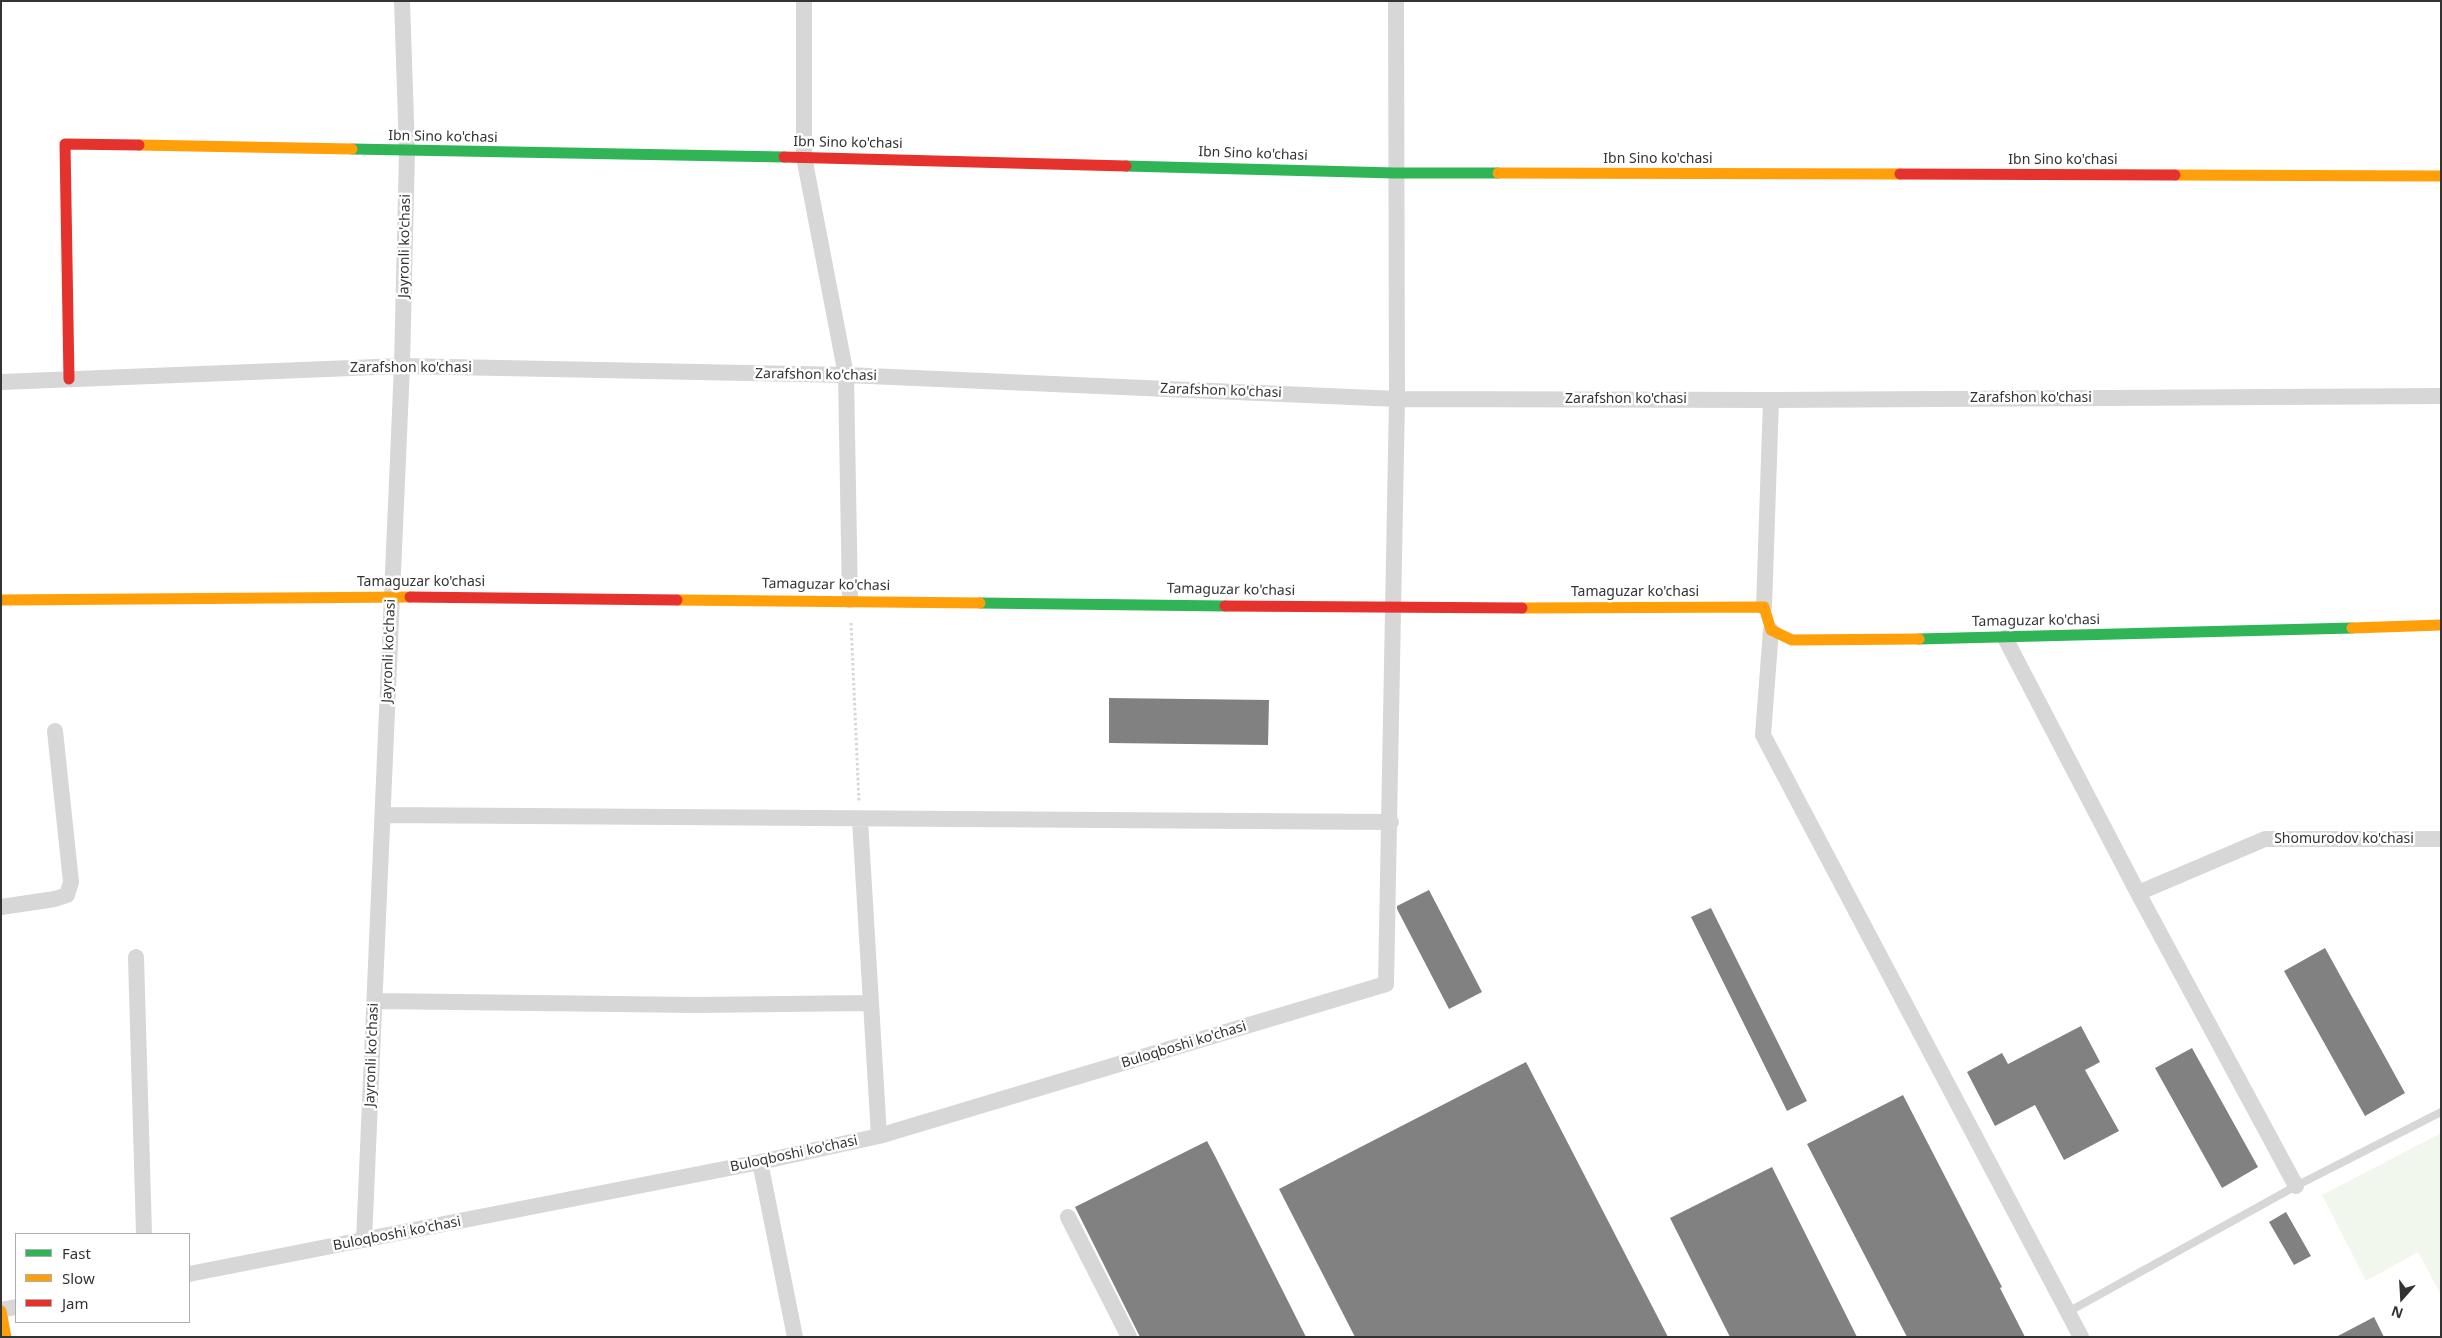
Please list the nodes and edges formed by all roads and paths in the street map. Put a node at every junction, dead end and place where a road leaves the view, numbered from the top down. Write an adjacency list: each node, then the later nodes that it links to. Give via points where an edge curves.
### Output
1 (402, 1): 4 (street, Jayronli ko'chasi)
2 (804, 1): 5 (street)
3 (1396, 1): 6 (street)
4 (407, 152): 5 (street, Ibn Sino ko'chasi); 8 (street, Jayronli ko'chasi); 10 (street, Ibn Sino ko'chasi, via 65,144)
5 (804, 157): 6 (street, Ibn Sino ko'chasi); 9 (street)
6 (1395, 173): 7 (street, Ibn Sino ko'chasi); 13 (street)
7 (2441, 176)
8 (402, 366): 9 (street, Zarafshon ko'chasi); 10 (street, Zarafshon ko'chasi); 15 (street, Jayronli ko'chasi)
9 (846, 375): 13 (street, Zarafshon ko'chasi); 17 (street)
10 (69, 380): 11 (street, Zarafshon ko'chasi)
11 (1, 382)
12 (2441, 396): 14 (street, Zarafshon ko'chasi)
13 (1397, 398): 14 (street, Zarafshon ko'chasi); 19 (street)
14 (1771, 400): 18 (street)
15 (391, 597): 16 (street, Tamaguzar ko'chasi); 17 (street, Tamaguzar ko'chasi); 24 (street, Jayronli ko'chasi)
16 (1, 600)
17 (850, 600): 19 (street, Tamaguzar ko'chasi); 25 (path)
18 (1764, 607): 19 (street, Tamaguzar ko'chasi); 21 (street)
19 (1394, 608): 26 (street)
20 (2441, 625): 22 (street, Tamaguzar ko'chasi)
21 (1771, 630): 22 (street, Tamaguzar ko'chasi, via 1792,640); 43 (street, via 1764,735)
22 (2005, 638): 28 (street)
23 (55, 731): 29 (street, via 71,882 67,895)
24 (383, 815): 25 (street); 31 (street, Jayronli ko'chasi)
25 (860, 820): 26 (street); 32 (street)
26 (1391, 822): 34 (street, Buloqboshi ko'chasi, via 1386,984)
27 (2441, 838): 28 (street, Shomurodov ko'chasi, via 2265,839)
28 (2138, 893): 36 (street)
29 (1, 907)
30 (136, 957): 38 (street)
31 (374, 1001): 32 (street, via 695,1005); 39 (street, Jayronli ko'chasi)
32 (871, 1003): 34 (street)
33 (2441, 1112): 36 (lane)
34 (879, 1136): 35 (street, Buloqboshi ko'chasi)
35 (760, 1162): 39 (street, Buloqboshi ko'chasi); 45 (street)
36 (2296, 1186): 43 (lane)
37 (1068, 1217): 46 (street)
38 (144, 1233)
39 (364, 1240): 40 (street, Buloqboshi ko'chasi)
40 (190, 1274)
41 (15, 1307): 42 (street)
42 (1, 1310): 44 (street)
43 (2068, 1312): 47 (street)
44 (6, 1337)
45 (795, 1337)
46 (1129, 1337)
47 (2081, 1337)

